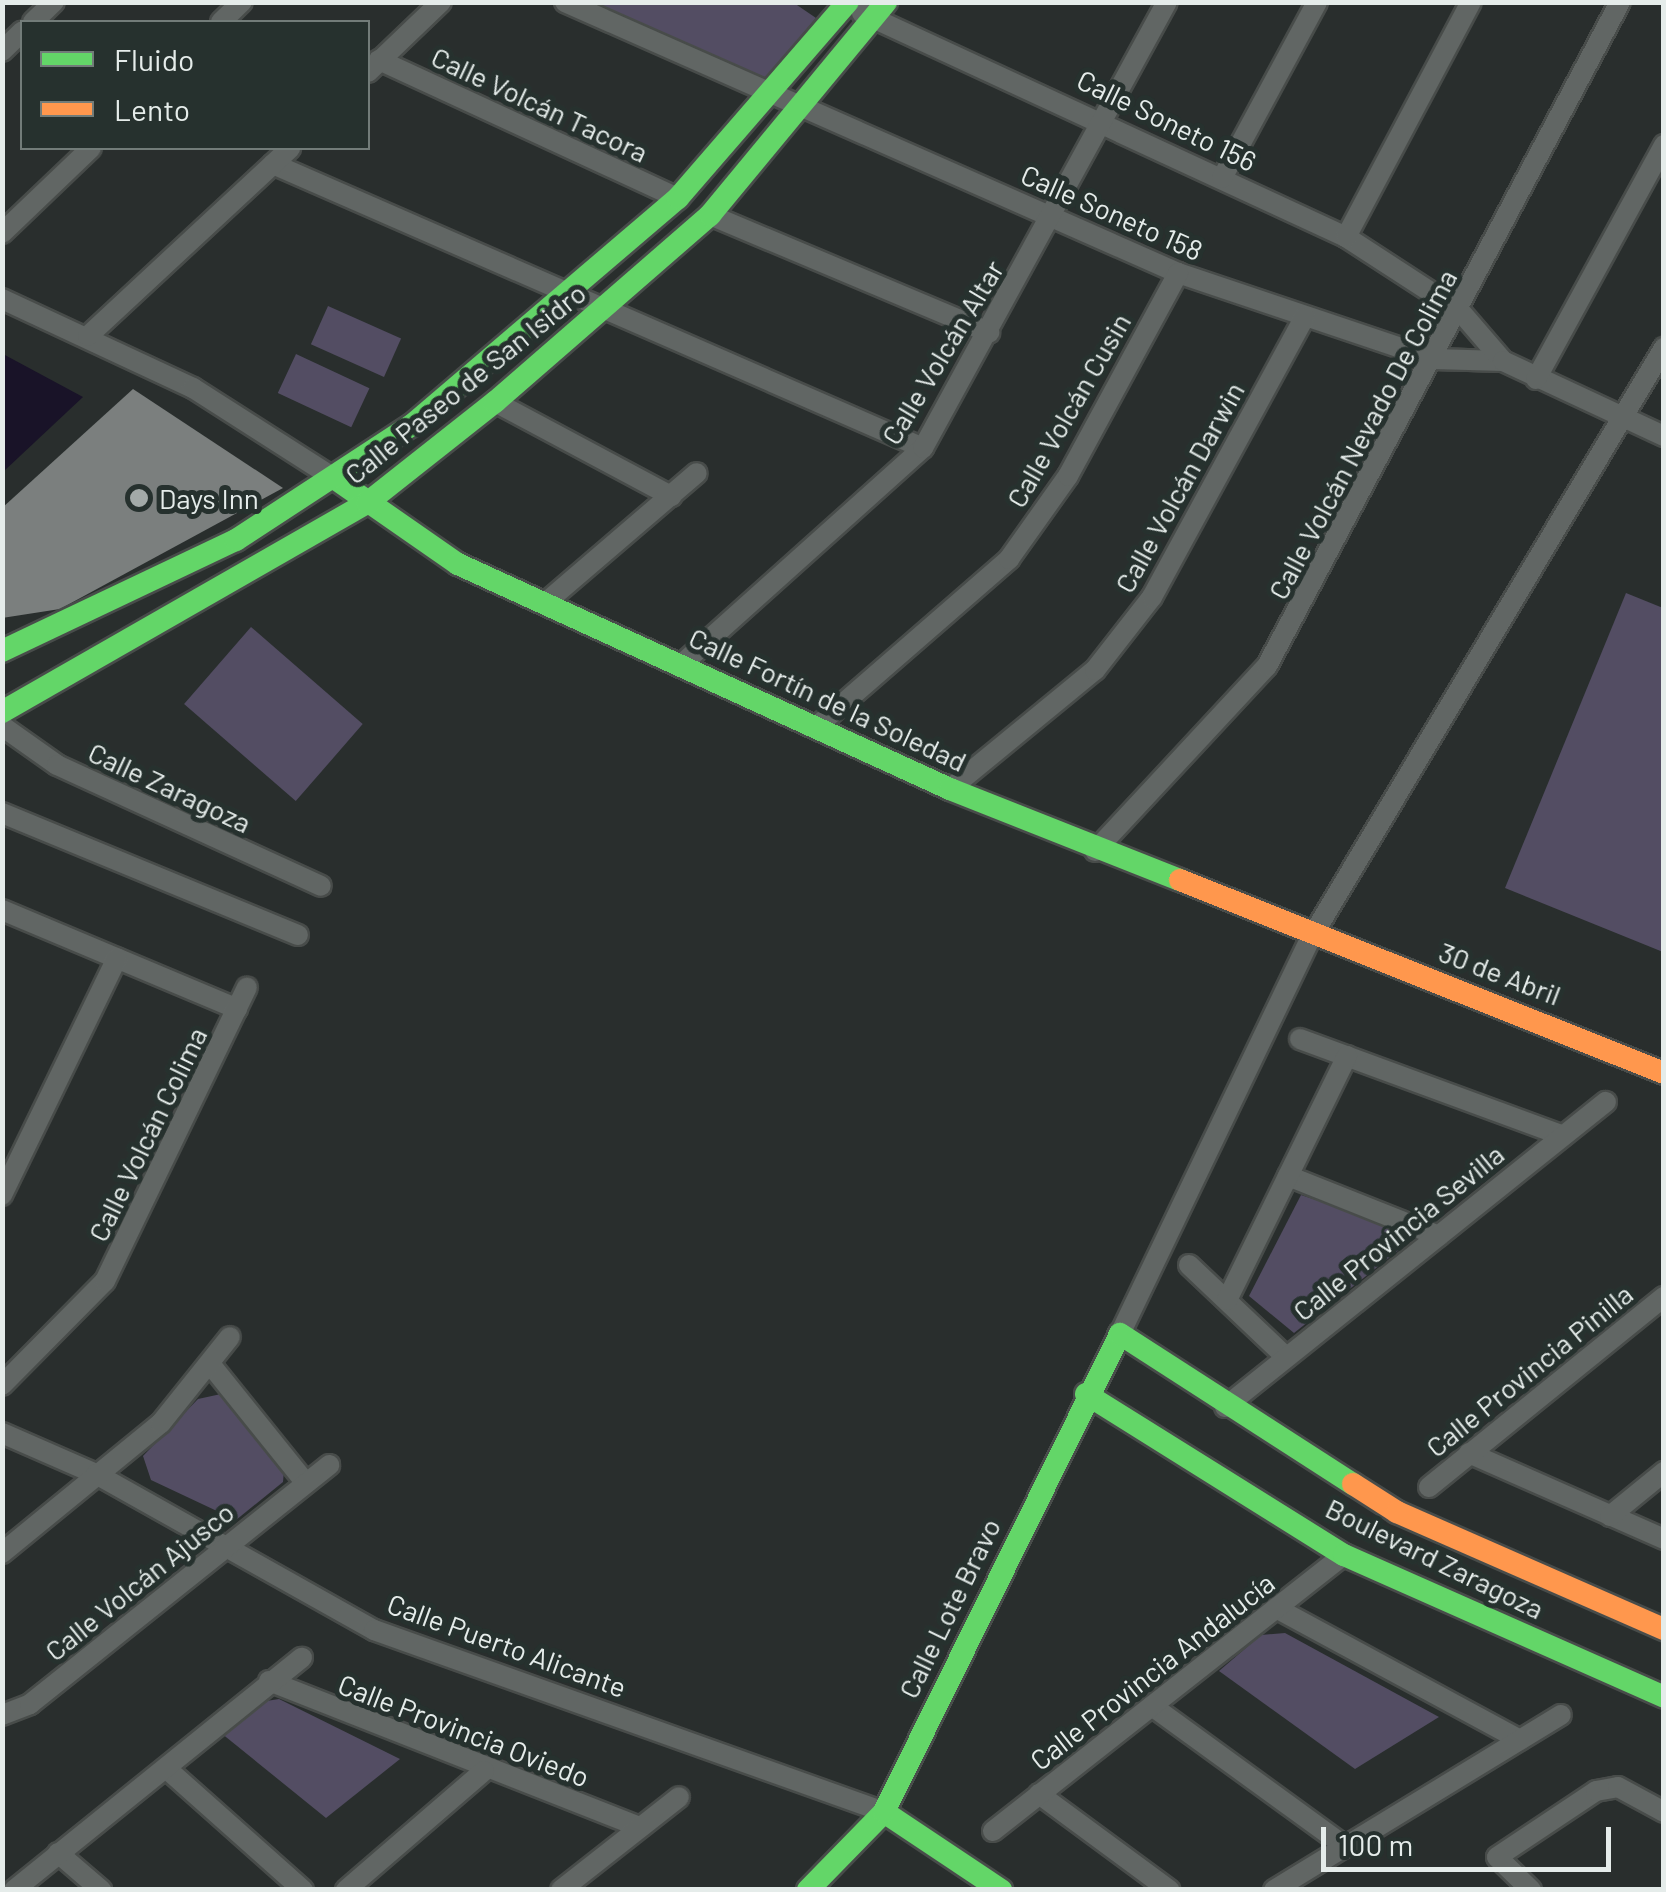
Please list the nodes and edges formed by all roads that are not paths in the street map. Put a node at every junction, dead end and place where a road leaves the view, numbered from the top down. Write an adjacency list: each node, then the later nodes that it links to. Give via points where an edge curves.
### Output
1 (54, 2): 11 (street)
2 (242, 2): 12 (street)
3 (441, 2): 13 (street)
4 (565, 2): 14 (street)
5 (1167, 2): 16 (street, Calle Volcán Altar)
6 (1317, 2): 21 (street)
7 (1471, 2): 26 (street)
8 (1620, 2): 31 (street, Calle Volcán Nevado De Colima)
9 (843, 4): 10 (street, Calle Soneto 156); 14 (street, Calle Paseo de San Isidro)
10 (881, 10): 15 (street, Calle Paseo de San Isidro); 16 (street, Calle Soneto 156)
11 (34, 20)
12 (224, 20)
13 (373, 66): 22 (street, Calle Volcán Tacora)
14 (777, 93): 15 (street, Calle Soneto 158); 22 (street, Calle Paseo de San Isidro)
15 (808, 107): 23 (street, Calle Paseo de San Isidro); 24 (street, Calle Soneto 158)
16 (1106, 118): 21 (street, Calle Soneto 156); 24 (street, Calle Volcán Altar)
17 (1664, 145): 38 (street)
18 (89, 150): 25 (street)
19 (288, 150): 20 (street)
20 (274, 164): 28 (street); 34 (street)
21 (1222, 178): 26 (street, Calle Soneto 156)
22 (678, 198): 28 (street, Calle Paseo de San Isidro)
23 (710, 215): 30 (street, Calle Paseo de San Isidro); 33 (street)
24 (1053, 216): 27 (street, Calle Soneto 158); 33 (street, Calle Volcán Altar)
25 (2, 233)
26 (1346, 237): 31 (street, Calle Soneto 156)
27 (1178, 273): 32 (street, Calle Soneto 158); 52 (street, Calle Volcán Cusin, via 1068,476 1008,558)
28 (570, 297): 30 (street); 44 (street, Calle Paseo de San Isidro)
29 (2, 298): 34 (street)
30 (602, 310): 39 (street, Calle Paseo de San Isidro); 42 (street)
31 (1460, 311): 36 (street, Calle Volcán Nevado De Colima); 37 (street, Calle Soneto 156)
32 (1304, 318): 36 (street, Calle Soneto 158); 53 (street, Calle Volcán Darwin, via 1152,597 1095,670)
33 (989, 332): 42 (street, Calle Volcán Altar)
34 (88, 336): 44 (street, via 193,388)
35 (1664, 348): 40 (street)
36 (1433, 359): 37 (street, Calle Soneto 158); 55 (street, Calle Volcán Nevado De Colima, via 1267,666)
37 (1502, 361): 38 (street)
38 (1536, 378): 40 (street)
39 (494, 402): 45 (street); 46 (street, Calle Paseo de San Isidro)
40 (1624, 420): 41 (street); 59 (street)
41 (1664, 436)
42 (924, 448): 49 (street, Calle Volcán Altar)
43 (698, 474): 45 (street)
44 (337, 480): 46 (street, Calle Fortín de la Soledad); 48 (street, Calle Paseo de San Isidro, via 143,588)
45 (671, 496): 47 (street)
46 (367, 504): 47 (street, Calle Fortín de la Soledad, via 458,564); 50 (street, Calle Paseo de San Isidro)
47 (544, 604): 49 (street, Calle Fortín de la Soledad)
48 (2, 651)
49 (682, 664): 52 (street, Calle Fortín de la Soledad)
50 (2, 712)
51 (2, 726): 56 (street, Calle Zaragoza, via 57,765)
52 (816, 726): 53 (street, Calle Fortín de la Soledad)
53 (950, 789): 55 (street, Calle Fortín de la Soledad)
54 (2, 813): 58 (street)
55 (1096, 851): 59 (street, Calle Fortín de la Soledad)
56 (321, 886)
57 (2, 910): 60 (street)
58 (298, 935)
59 (1311, 938): 65 (street, 30 de Abril); 76 (street)
60 (117, 958): 62 (street); 69 (street)
61 (247, 986): 62 (street, Calle Volcán Colima)
62 (237, 1010): 80 (street, Calle Volcán Colima, via 105,1281)
63 (1300, 1038): 64 (street)
64 (1347, 1056): 67 (street); 68 (street)
65 (1664, 1073)
66 (1606, 1102): 67 (street, Calle Provincia Sevilla)
67 (1562, 1136): 70 (street, Calle Provincia Sevilla)
68 (1288, 1176): 70 (street); 73 (street)
69 (2, 1194)
70 (1439, 1236): 78 (street, Calle Provincia Sevilla)
71 (1190, 1265): 73 (street)
72 (1664, 1297): 74 (street, Calle Provincia Pinilla)
73 (1227, 1300): 78 (street)
74 (1643, 1313): 75 (street); 84 (street, Calle Provincia Pinilla)
75 (1664, 1322)
76 (1120, 1334): 81 (street, Calle Lote Bravo); 82 (street, Boulevard Zaragoza)
77 (230, 1338): 79 (street)
78 (1286, 1357): 82 (street, Calle Provincia Sevilla)
79 (211, 1365): 87 (street, via 160,1423); 88 (street)
80 (2, 1385)
81 (1086, 1394): 94 (street, Boulevard Zaragoza); 108 (street, Calle Lote Bravo)
82 (1225, 1407): 96 (street, Boulevard Zaragoza, via 1397,1512)
83 (2, 1433): 87 (street, Calle Puerto Alicante)
84 (1469, 1453): 89 (street, Calle Provincia Pinilla); 90 (street)
85 (329, 1465): 88 (street, Calle Volcán Ajusco)
86 (1664, 1472): 90 (street)
87 (96, 1474): 92 (street, Calle Puerto Alicante); 93 (street)
88 (306, 1482): 92 (street, Calle Volcán Ajusco)
89 (1429, 1487)
90 (1610, 1516): 91 (street)
91 (1664, 1539)
92 (226, 1546): 101 (street, Calle Volcán Ajusco, via 30,1704); 108 (street, Calle Puerto Alicante, via 374,1630)
93 (2, 1553)
94 (1344, 1555): 95 (street, Calle Provincia Andalucía); 99 (street, Boulevard Zaragoza)
95 (1276, 1608): 100 (street, Calle Provincia Andalucía); 103 (street)
96 (1664, 1628)
97 (302, 1658): 98 (street)
98 (269, 1681): 104 (street); 105 (street, Calle Provincia Oviedo)
99 (1664, 1697)
100 (1152, 1706): 106 (street, Calle Provincia Andalucía); 112 (street)
101 (2, 1715)
102 (1562, 1715): 103 (street)
103 (1520, 1740): 112 (street)
104 (167, 1770): 113 (street); 116 (street)
105 (484, 1771): 110 (street, Calle Provincia Oviedo); 117 (street)
106 (1038, 1794): 111 (street, Calle Provincia Andalucía); 121 (street)
107 (679, 1798): 110 (street)
108 (884, 1812): 119 (street, Calle Lote Bravo); 120 (street, Calle Puerto Alicante)
109 (1664, 1812): 123 (street, via 1618,1787 1596,1791 1497,1857)
110 (640, 1827): 118 (street)
111 (993, 1831)
112 (1345, 1846): 122 (street)
113 (58, 1853): 114 (street); 115 (street)
114 (14, 1890)
115 (101, 1890)
116 (303, 1890)
117 (346, 1890)
118 (561, 1890)
119 (808, 1890)
120 (1001, 1890)
121 (1170, 1890)
122 (1274, 1890)
123 (1530, 1890)

